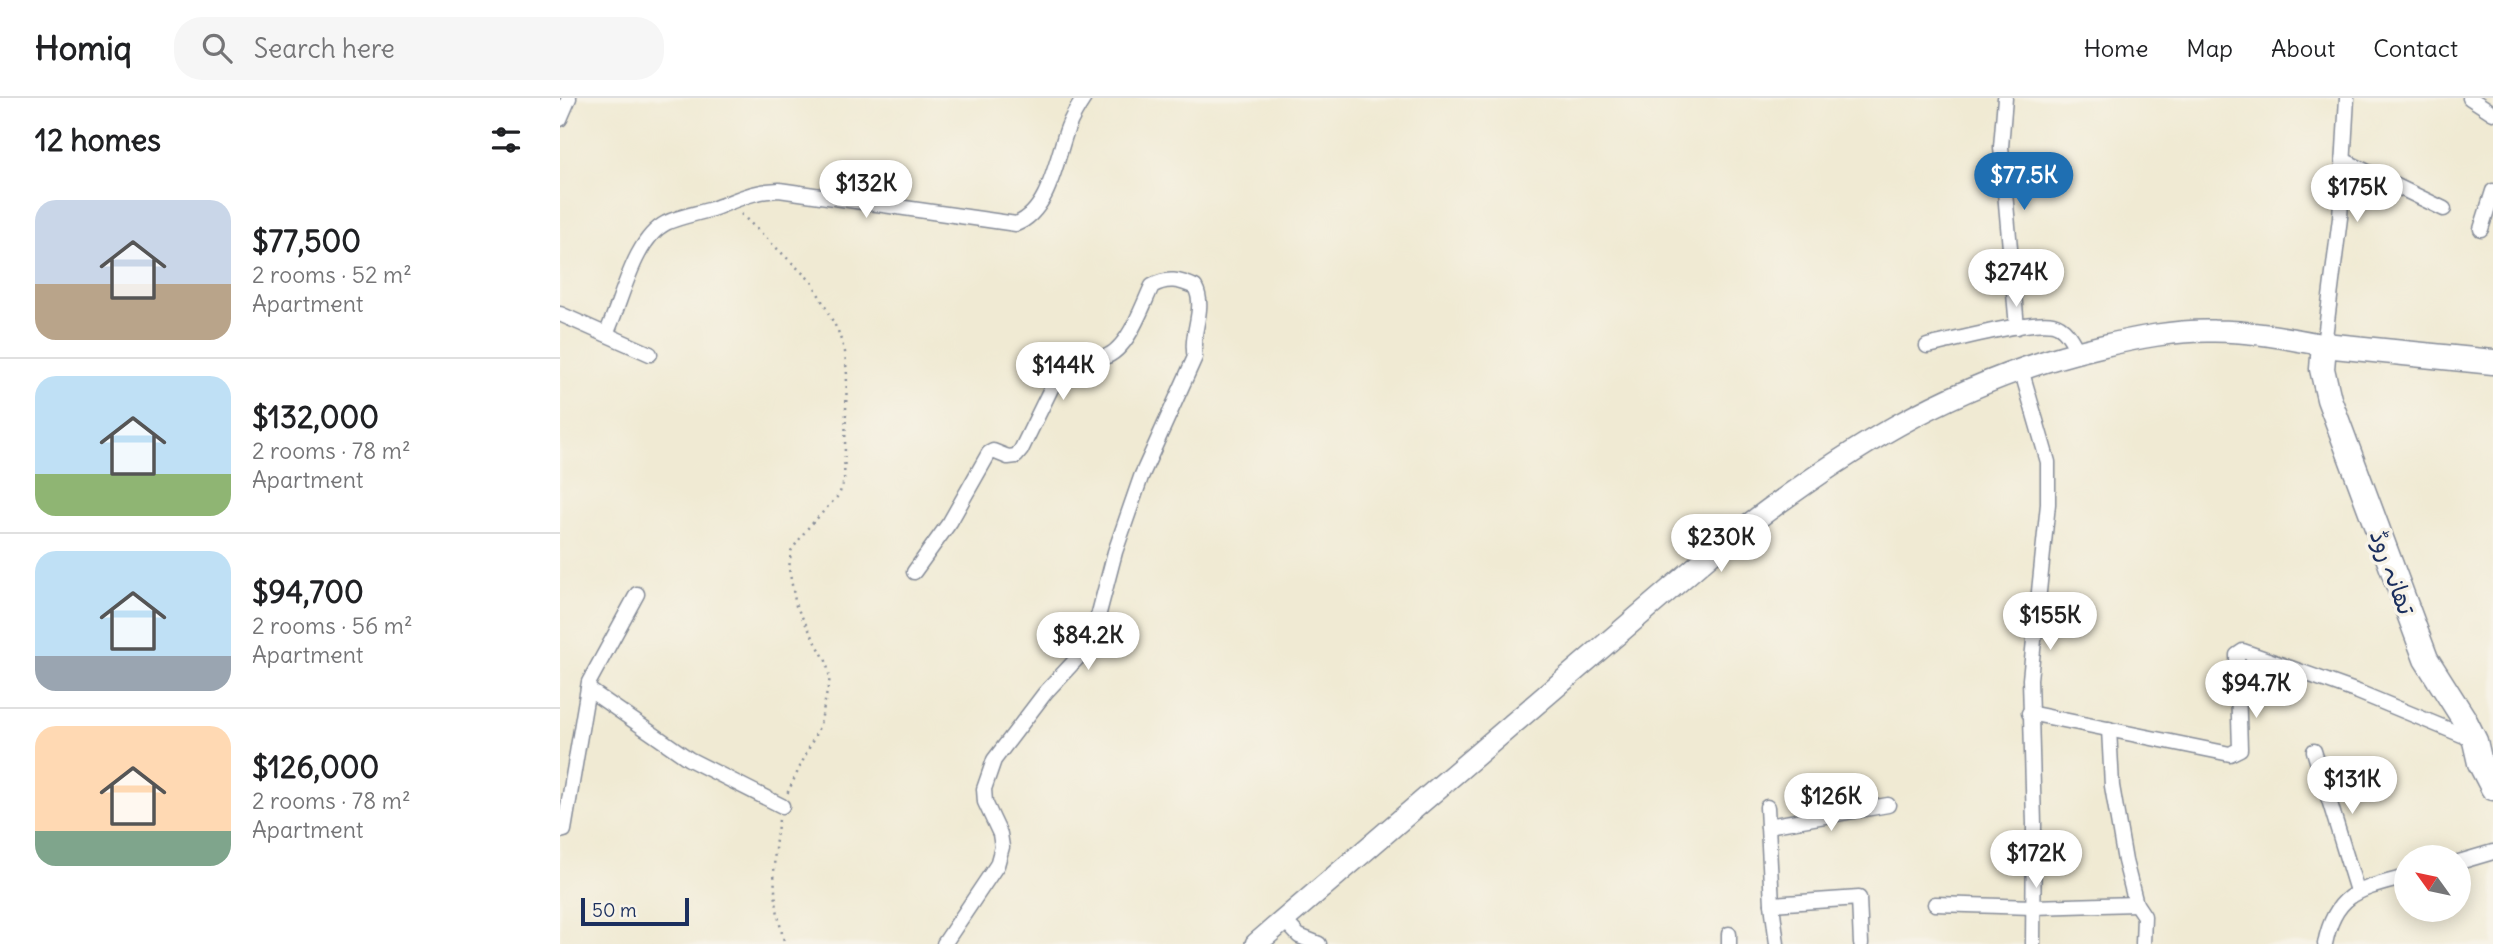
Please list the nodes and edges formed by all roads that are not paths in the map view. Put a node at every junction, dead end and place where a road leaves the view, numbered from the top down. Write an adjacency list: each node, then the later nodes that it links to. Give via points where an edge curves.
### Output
1 (569, 98): 7 (street)
2 (1084, 98): 14 (street, via 1028,219 1016,224 779,190 759,192 681,216 656,229 639,252)
3 (2005, 98): 13 (street, via 2001,147)
4 (2347, 98): 8 (street)
5 (2470, 98): 6 (street)
6 (2493, 113)
7 (560, 119)
8 (2343, 160): 10 (street); 15 (street)
9 (2493, 191): 11 (street)
10 (2444, 209)
11 (2481, 229)
12 (560, 314): 14 (street)
13 (2017, 327): 16 (street); 17 (street, via 2053,324 2066,331)
14 (606, 334): 18 (street)
15 (2323, 345): 17 (main road, via 2257,332 2211,330 2159,335); 19 (highway); 27 (highway, تھانہ روڈ, via 2322,369 2329,399 2426,659)
16 (1927, 346)
17 (2078, 352): 20 (main road)
18 (650, 354)
19 (2493, 362)
20 (2021, 369): 24 (street, via 2048,462); 42 (main road, via 1971,387 1907,419 1783,498 1718,548)
21 (914, 572): 43 (street, via 950,522 989,453 1008,457 1021,450 1064,362 1072,356 1109,355 1124,341 1152,286 1160,281 1195,287 1199,301 1195,357 1141,477 1091,636 1084,651 994,760 984,789 985,802 1002,847 997,865)
22 (637, 594): 23 (street)
23 (588, 689): 30 (street, via 689,759); 33 (street, via 564,830)
24 (2029, 713): 25 (street); 41 (street)
25 (2109, 729): 27 (street, via 2230,754 2240,749 2237,655 2243,651 2358,692); 40 (street, via 2112,786)
26 (2314, 751): 37 (street)
27 (2483, 756): 28 (highway, تھانہ روڈ)
28 (2493, 788)
29 (1888, 805): 32 (street)
30 (782, 806)
31 (1767, 807): 32 (street)
32 (1768, 826): 38 (street)
33 (560, 831)
34 (2493, 852): 35 (street)
35 (2471, 858)
36 (2394, 880): 37 (street)
37 (2357, 891): 50 (street, via 2335,913)
38 (1772, 904): 46 (street); 47 (street, via 1859,898)
39 (1935, 904): 41 (street)
40 (2136, 904): 41 (street); 49 (street, via 2144,916)
41 (2033, 907): 48 (street)
42 (1284, 920): 44 (main road); 45 (street, via 1299,936)
43 (944, 944)
44 (1256, 944)
45 (1319, 944)
46 (1777, 944)
47 (1861, 944)
48 (2033, 944)
49 (2143, 944)
50 (2325, 944)

